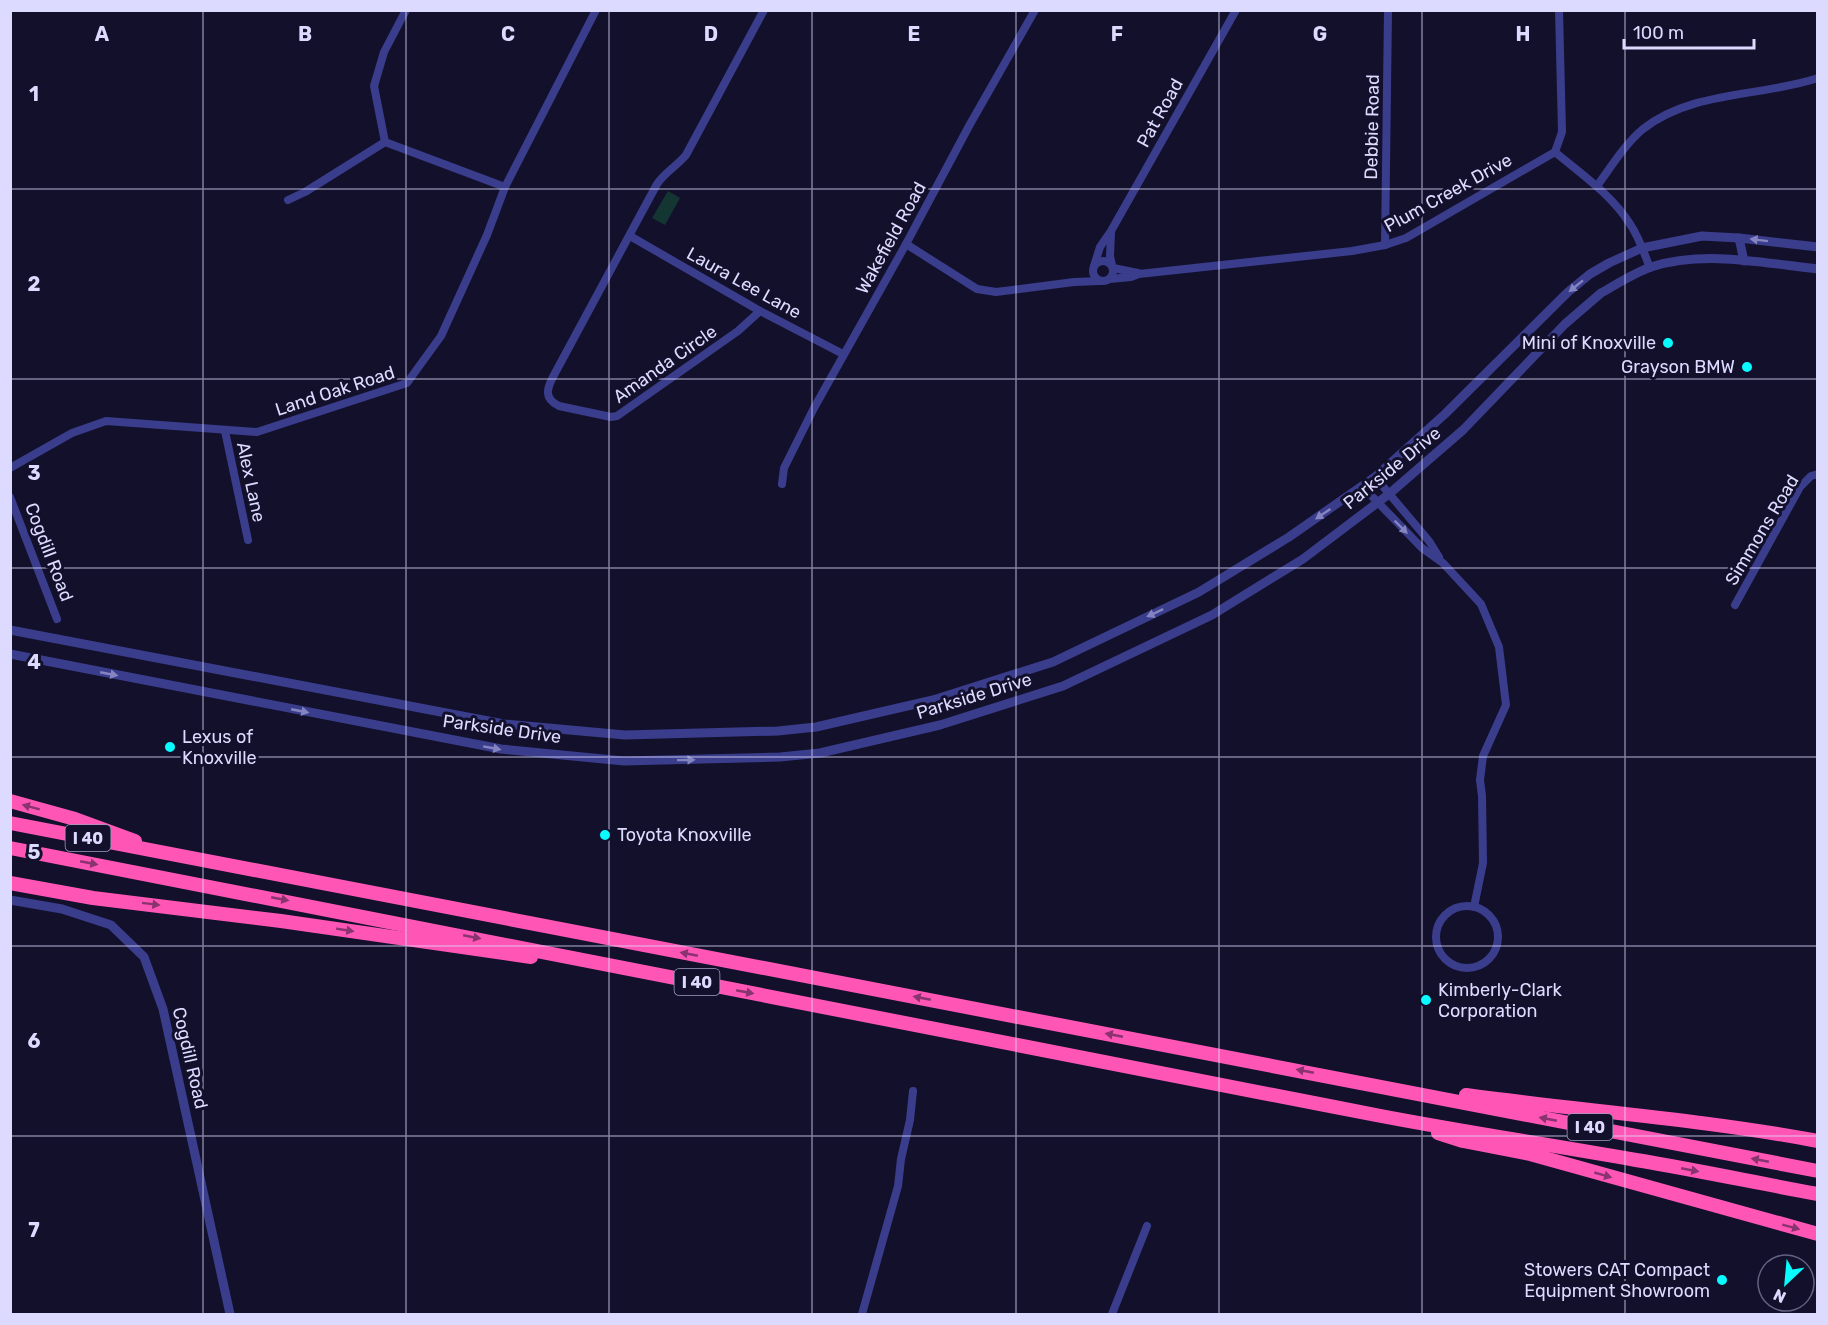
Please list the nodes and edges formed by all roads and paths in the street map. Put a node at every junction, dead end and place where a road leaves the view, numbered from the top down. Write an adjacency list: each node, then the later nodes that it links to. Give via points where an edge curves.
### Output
1 (406, 10): 9 (street, via 384,52 374,86)
2 (596, 10): 12 (street, Land Oak Road)
3 (764, 10): 15 (street, via 686,155 664,174)
4 (1035, 10): 17 (street, Wakefield Road)
5 (1236, 10): 14 (street, Pat Road)
6 (1388, 10): 18 (street, Debbie Road)
7 (1559, 10): 10 (street, via 1562,132)
8 (1818, 78): 11 (street, via 1728,95 1666,115 1642,130)
9 (385, 142): 12 (street); 13 (street)
10 (1555, 152): 11 (street); 18 (street, Plum Creek Drive, via 1406,238)
11 (1597, 186): 20 (street, via 1631,225)
12 (505, 187): 32 (street, Land Oak Road, via 441,336 407,383 257,432)
13 (288, 200)
14 (1111, 231): 22 (street, Pat Road); 23 (street, Pat Road, via 1096,254)
15 (630, 236): 30 (street, Laura Lee Lane); 30 (street, Amanda Circle, via 547,389 553,403 617,416 738,331)
16 (1739, 238): 19 (street, Parkside Drive, one-way to 16); 20 (street, Parkside Drive, via 1702,236); 21 (street)
17 (906, 244): 29 (street, Plum Creek Drive, via 977,289 996,292); 31 (street, Wakefield Road)
18 (1385, 245): 26 (street, Plum Creek Drive)
19 (1818, 247)
20 (1642, 248): 24 (street); 35 (street, Parkside Drive, one-way to 35, via 1590,274 1568,292)
21 (1744, 261): 24 (street, Parkside Drive, via 1707,258); 25 (street, Parkside Drive)
22 (1112, 266): 23 (street, Plum Creek Drive, via 1102,261); 26 (street, Plum Creek Drive); 27 (street)
23 (1094, 267): 28 (street, via 1094,275); 29 (street, Plum Creek Drive)
24 (1650, 267): 38 (street, Parkside Drive, via 1600,292 1463,430)
25 (1818, 269)
26 (1139, 274): 27 (street, Plum Creek Drive)
27 (1110, 279): 28 (street, Plum Creek Drive)
28 (1100, 281): 29 (street, Plum Creek Drive)
29 (1074, 282)
30 (760, 310): 31 (street, Laura Lee Lane)
31 (843, 354): 36 (street, Wakefield Road, via 784,468)
32 (225, 431): 33 (street, Land Oak Road, via 106,421 72,433); 41 (street, Alex Lane)
33 (10, 468)
34 (1818, 474): 43 (street, Simmons Road, via 1800,487)
35 (1375, 477): 37 (street, Parkside Drive); 38 (street)
36 (782, 484)
37 (1363, 487): 40 (street); 45 (street, Parkside Drive, one-way to 45, via 1199,592 1053,662 933,700 801,729 625,735 504,724)
38 (1389, 494): 40 (street, Parkside Drive); 42 (street)
39 (10, 497): 44 (street, Cogdill Road)
40 (1378, 502): 42 (street, one-way to 42, via 1422,548); 46 (street, Parkside Drive, one-way to 40, via 501,749 624,761 820,753 940,725 1063,686 1212,615 1303,559)
41 (248, 540)
42 (1443, 563): 53 (street, via 1481,604 1499,647 1506,705 1483,756 1480,780 1484,863)
43 (1735, 605)
44 (57, 619)
45 (10, 630)
46 (10, 654)
47 (10, 801): 50 (highway, one-way to 47, via 106,829)
48 (10, 823): 50 (highway, I 40)
49 (10, 848): 54 (highway, I 40, one-way to 54)
50 (165, 854): 55 (highway, I 40, one-way to 50)
51 (10, 885): 54 (highway, one-way to 54)
52 (10, 900): 63 (street, Cogdill Road, via 62,909 111,925 144,957 163,1009)
53 (1474, 907): 53 (street, via 1464,906 1446,914 1436,931 1445,959 1462,968 1482,965 1491,958 1499,939 1492,918)
54 (676, 978): 57 (highway, I 40, one-way to 57)
55 (1363, 1082): 58 (highway, via 1752,1129); 59 (highway, I 40, one-way to 55)
56 (913, 1091): 64 (street, via 898,1186)
57 (1384, 1116): 60 (highway, I 40, one-way to 60); 62 (highway, one-way to 62, via 1463,1141 1530,1154)
58 (1818, 1141)
59 (1818, 1171)
60 (1818, 1194)
61 (1147, 1226): 65 (street)
62 (1818, 1234)
63 (230, 1314)
64 (862, 1314)
65 (1112, 1314)

